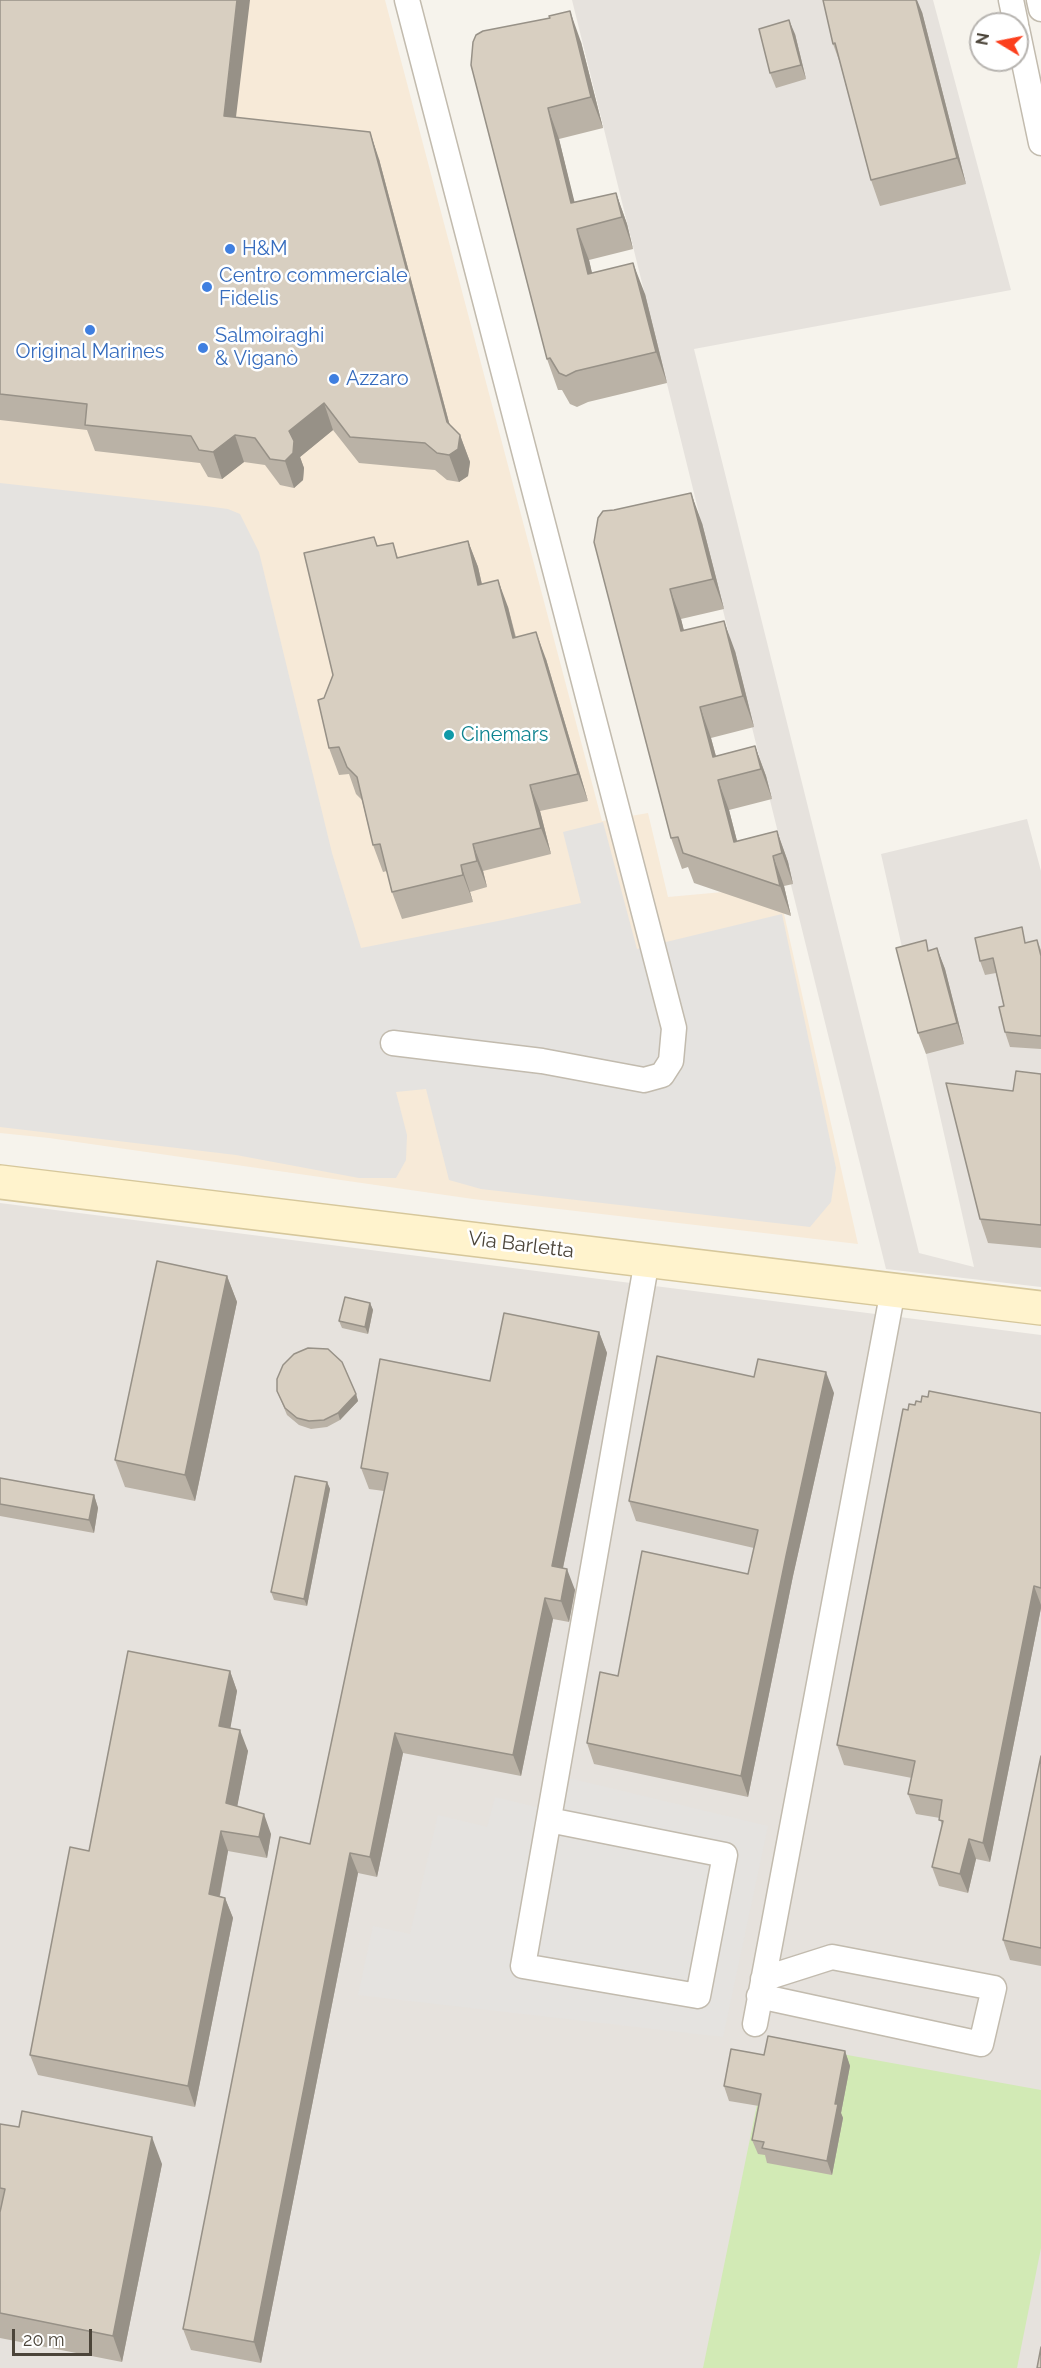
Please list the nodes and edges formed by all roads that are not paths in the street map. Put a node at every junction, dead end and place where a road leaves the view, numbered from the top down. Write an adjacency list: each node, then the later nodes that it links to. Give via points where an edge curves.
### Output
1 (406, 0): 6 (street, via 674,1028 671,1061 662,1075 644,1080 542,1061)
2 (1039, 0): 3 (street)
3 (1041, 9)
4 (1026, 72): 5 (street)
5 (1041, 143)
6 (393, 1043)
7 (0, 1182): 8 (main road, Via Barletta)
8 (646, 1260): 9 (main road, Via Barletta); 11 (street)
9 (892, 1290): 10 (main road, Via Barletta); 12 (street)
10 (1041, 1308)
11 (549, 1820): 11 (street, via 724,1855 698,1996 523,1966)
12 (761, 1988): 12 (street, via 981,2044 994,1988 832,1957); 13 (street)
13 (754, 2024)

